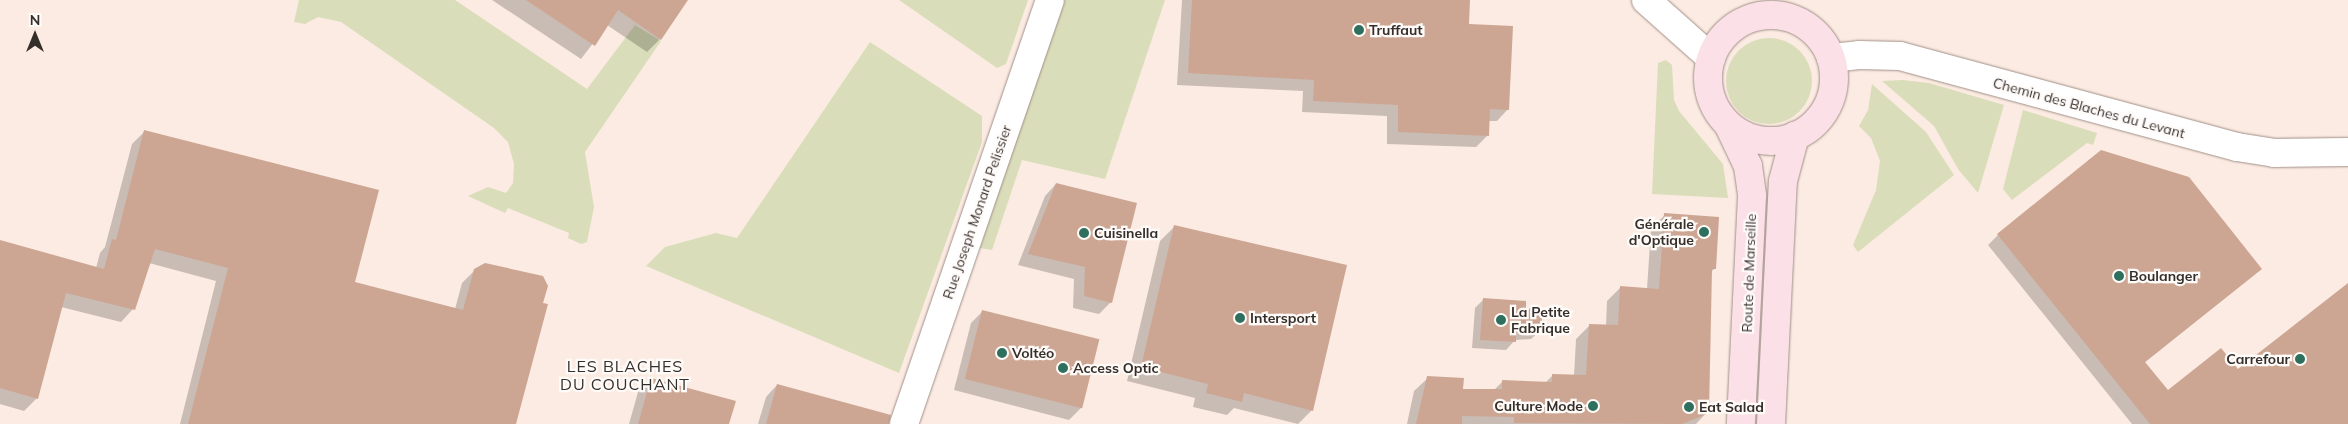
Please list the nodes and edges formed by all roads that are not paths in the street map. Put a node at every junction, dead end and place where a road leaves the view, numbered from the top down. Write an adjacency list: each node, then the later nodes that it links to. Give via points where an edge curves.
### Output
1 (1050, 0): 10 (street, Rue Joseph Monard Pelissier)
2 (1646, 0): 5 (street)
3 (1751, 9): 4 (main road, via 1771,15); 5 (main road, via 1720,41)
4 (1789, 9): 6 (main road, via 1822,42)
5 (1711, 58): 7 (main road, via 1710,95)
6 (1831, 58): 8 (main road, via 1833,90 1828,106 1817,122); 9 (street, Chemin des Blaches du Levant, via 1900,56 2237,147 2274,153)
7 (1729, 126): 8 (main road, via 1764,141); 11 (main road, Route de Marseille, via 1748,166 1752,196)
8 (1794, 136): 12 (main road, Route de Marseille, via 1783,180)
9 (2348, 152)
10 (911, 422)
11 (1741, 424)
12 (1771, 424)

